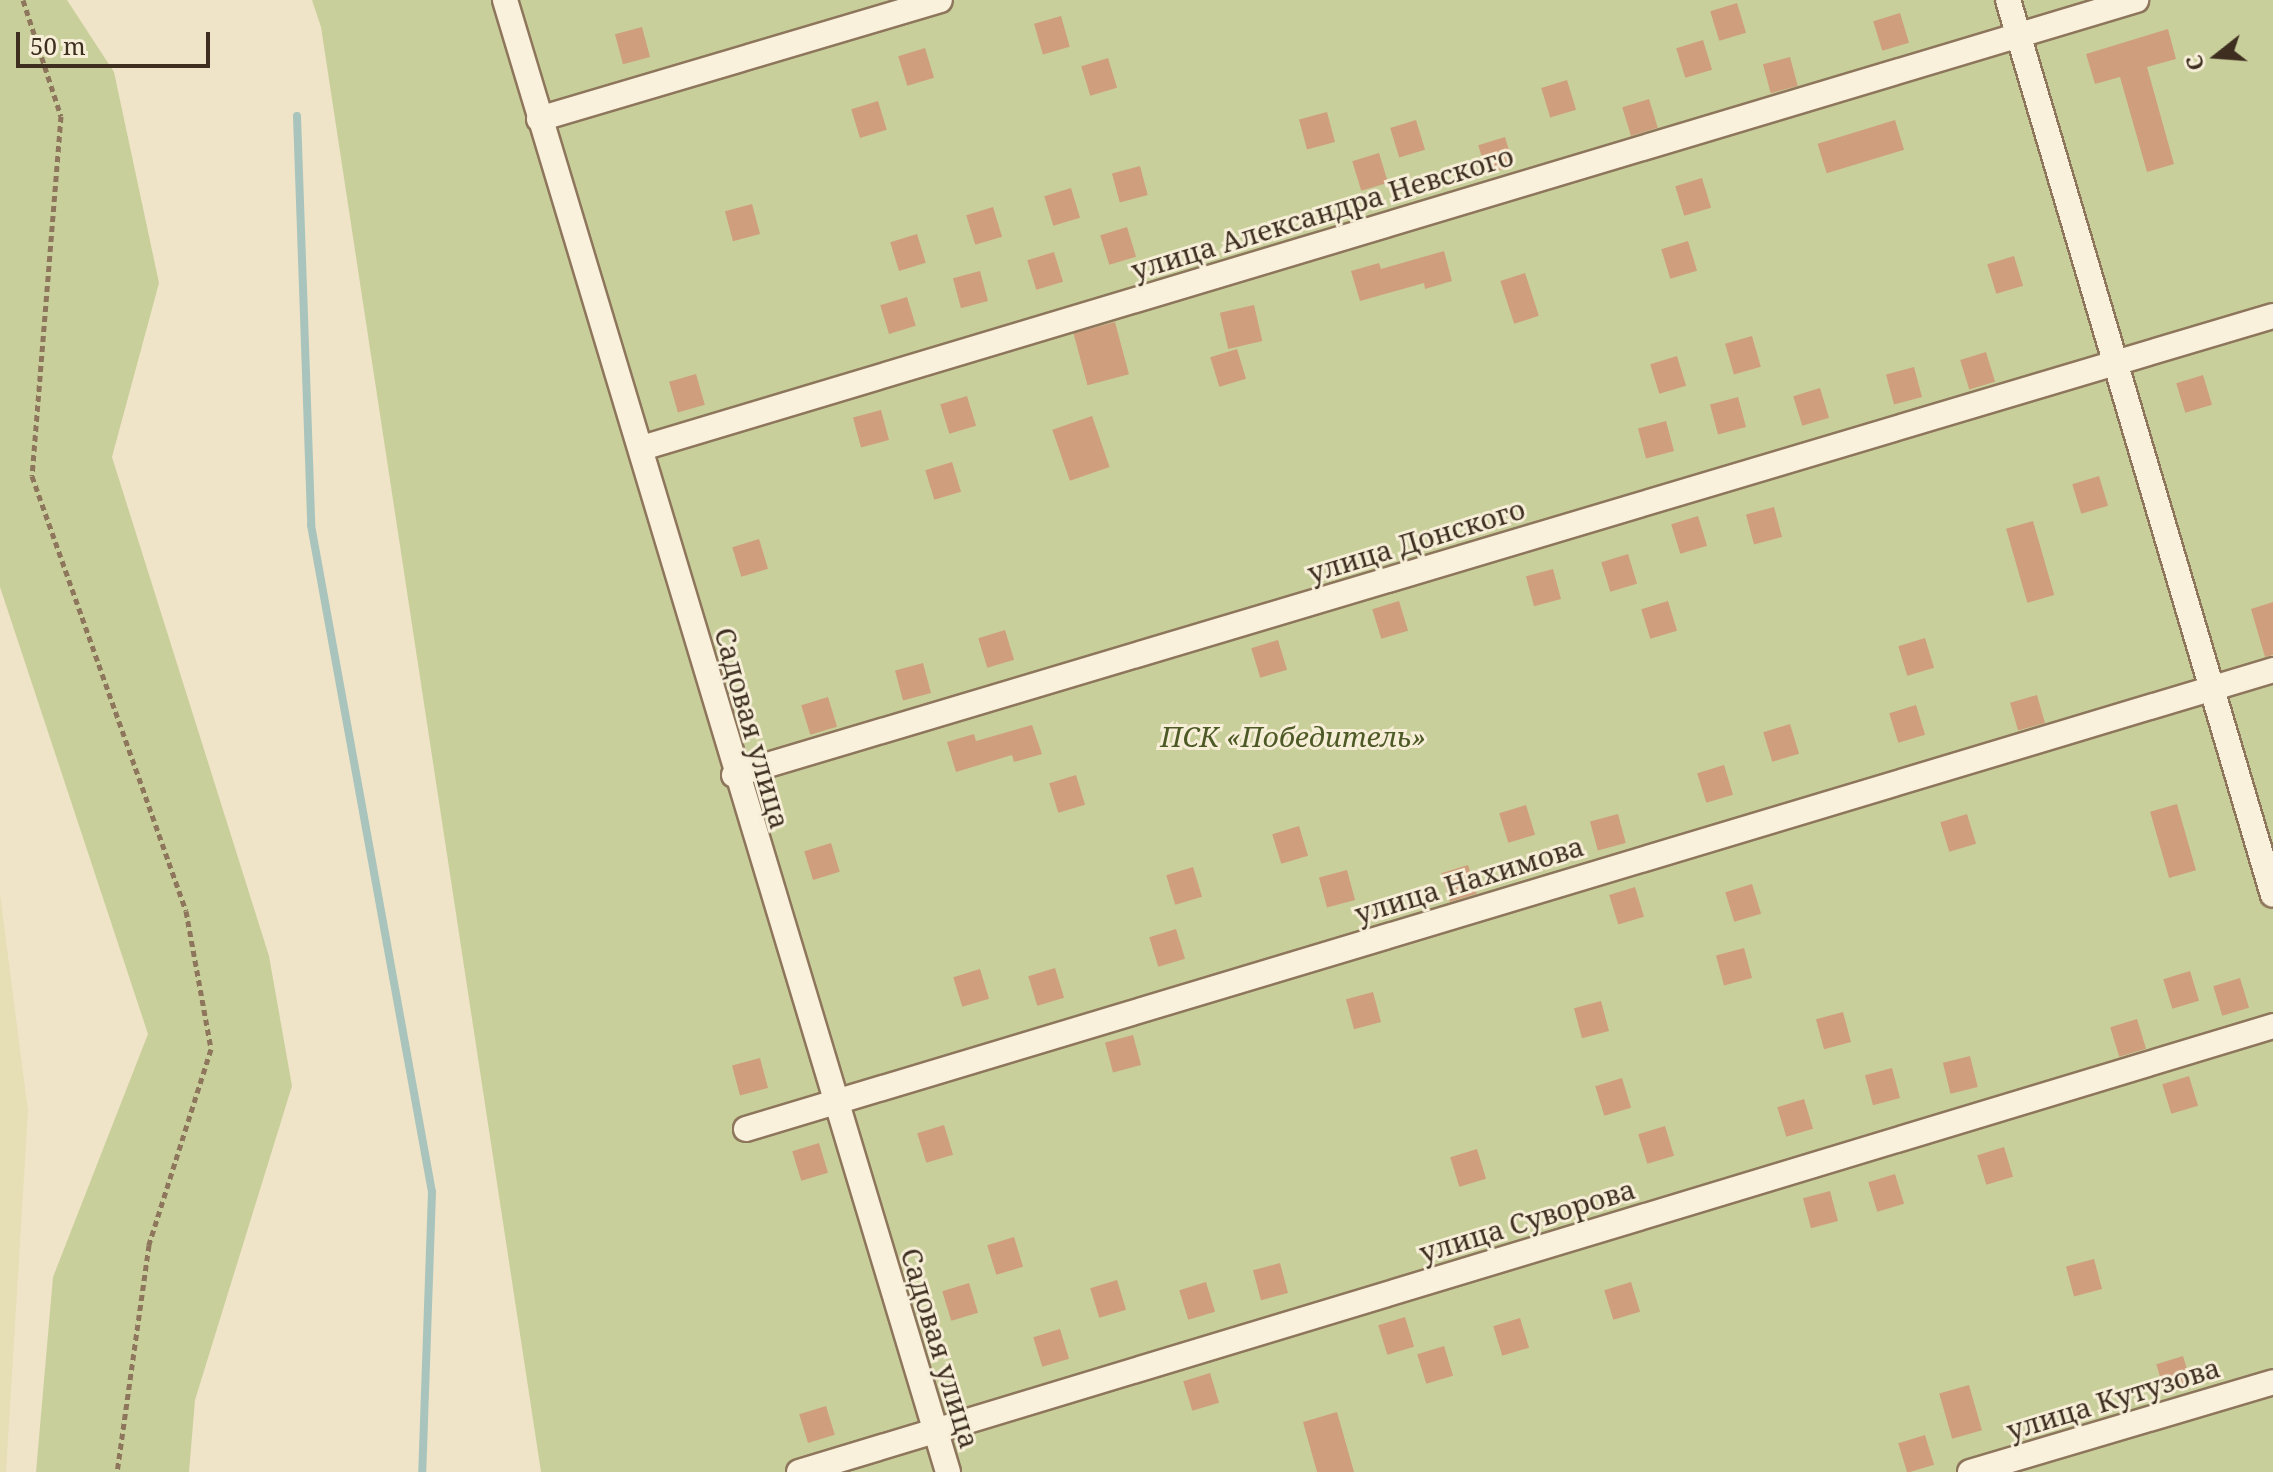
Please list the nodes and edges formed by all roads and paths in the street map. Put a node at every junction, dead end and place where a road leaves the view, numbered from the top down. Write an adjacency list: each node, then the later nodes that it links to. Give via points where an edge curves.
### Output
1 (23, 0): 20 (path, via 61,116 32,476 186,911 211,1049 149,1245)
2 (505, 0): 7 (street, Садовая улица)
3 (940, 0): 7 (street)
4 (2008, 0): 6 (street)
5 (2136, 0): 6 (street, улица Александра Невского)
6 (2019, 35): 9 (street); 10 (street, улица Александра Невского)
7 (539, 119): 10 (street, Садовая улица)
8 (2273, 316): 9 (street, улица Донского)
9 (2115, 363): 12 (street); 13 (street, улица Донского)
10 (642, 448): 13 (street, Садовая улица)
11 (2273, 670): 12 (street, улица Нахимова)
12 (2211, 689): 14 (street); 16 (street, улица Нахимова)
13 (734, 775): 16 (street, Садовая улица)
14 (2273, 895)
15 (2273, 1026): 19 (street, улица Суворова)
16 (834, 1101): 17 (street, улица Нахимова); 19 (street, Садовая улица)
17 (746, 1129)
18 (2273, 1382): 23 (street, улица Кутузова)
19 (935, 1430): 21 (street, улица Суворова); 22 (street, Садовая улица)
20 (117, 1472)
21 (799, 1472)
22 (948, 1472)
23 (1970, 1472)

